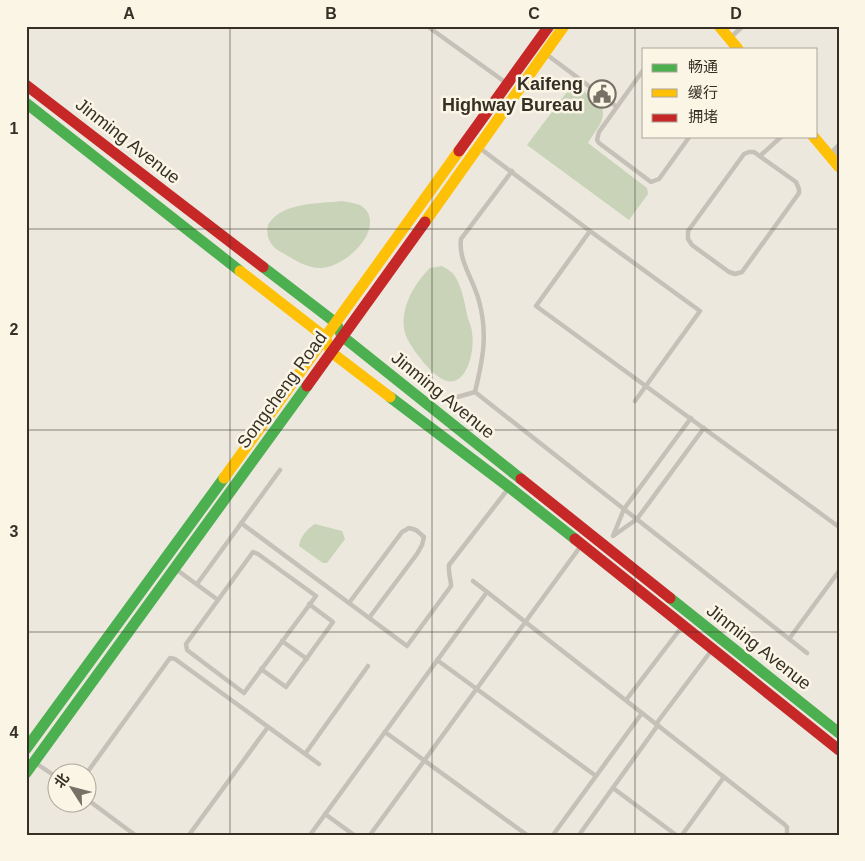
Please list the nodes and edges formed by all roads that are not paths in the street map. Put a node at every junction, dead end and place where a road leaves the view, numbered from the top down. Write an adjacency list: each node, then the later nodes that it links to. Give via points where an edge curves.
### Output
1 (427, 26): 10 (lane)
2 (549, 26): 10 (main road, Songcheng Road)
3 (564, 26): 8 (main road, Songcheng Road)
4 (718, 26): 6 (main road)
5 (743, 26): 6 (lane)
6 (729, 39): 7 (main road)
7 (737, 48)
8 (545, 54): 13 (lane); 17 (main road, Songcheng Road)
9 (642, 72): 13 (lane)
10 (508, 84): 24 (main road, Songcheng Road)
11 (26, 85): 24 (main road, Jinming Avenue)
12 (26, 103): 26 (main road, Jinming Avenue)
13 (617, 107): 14 (lane, via 596,140 651,182 659,179)
14 (689, 138)
15 (780, 138): 19 (lane)
16 (815, 138): 20 (main road)
17 (478, 146): 22 (lane); 25 (main road, Songcheng Road)
18 (839, 148): 20 (street)
19 (760, 156): 19 (lane, via 796,182 799,193 742,272 735,274 692,245 688,231 744,154 754,152)
20 (830, 157): 21 (main road)
21 (839, 167)
22 (512, 171): 23 (lane); 29 (lane, via 461,239 462,257 479,299 484,322 485,344)
23 (590, 231): 28 (lane, via 536,306); 28 (lane, via 700,311)
24 (336, 323): 25 (main road, Jinming Avenue); 26 (main road, Songcheng Road)
25 (342, 336): 27 (main road, Songcheng Road); 42 (main road, Jinming Avenue)
26 (325, 337): 27 (main road); 69 (main road, Songcheng Road)
27 (331, 352): 35 (main road, Jinming Avenue); 43 (main road, Songcheng Road)
28 (646, 386): 31 (lane); 32 (lane)
29 (475, 392): 30 (lane); 36 (lane)
30 (443, 401)
31 (635, 401)
32 (691, 418): 33 (lane); 36 (lane)
33 (704, 428): 37 (lane); 39 (lane)
34 (280, 470): 38 (lane)
35 (509, 488): 41 (main road, Jinming Avenue); 51 (lane, via 449,566 452,586 408,646)
36 (624, 509): 37 (lane); 40 (lane)
37 (637, 519): 40 (lane); 54 (lane)
38 (241, 523): 46 (lane); 50 (lane)
39 (839, 527)
40 (613, 536): 42 (lane)
41 (582, 545): 52 (lane); 53 (main road, Jinming Avenue)
42 (604, 546): 68 (main road, Jinming Avenue)
43 (174, 568): 46 (lane); 73 (main road, Songcheng Road)
44 (839, 570): 54 (lane)
45 (473, 581): 47 (lane)
46 (197, 584): 48 (lane)
47 (487, 592): 52 (lane); 59 (lane)
48 (218, 600): 49 (lane, via 253,552 316,596); 61 (lane, via 186,644 187,650 244,693)
49 (309, 604): 55 (lane); 58 (lane, via 333,622)
50 (349, 604): 51 (lane); 51 (lane, via 402,532 410,528 421,533 424,537 417,554)
51 (369, 618)
52 (525, 621): 62 (lane); 63 (lane)
53 (682, 626): 56 (main road, Jinming Avenue); 63 (lane)
54 (789, 639): 57 (lane)
55 (282, 641): 58 (lane); 61 (lane)
56 (712, 650): 65 (lane); 70 (main road, Jinming Avenue)
57 (807, 653)
58 (307, 658): 61 (lane, via 286,687)
59 (437, 660): 62 (lane); 67 (lane)
60 (368, 666): 71 (lane)
61 (261, 669)
62 (476, 689): 72 (lane); 78 (lane)
63 (626, 700): 64 (lane)
64 (642, 713): 65 (lane); 78 (lane)
65 (657, 725): 79 (lane); 80 (lane)
66 (268, 727): 71 (lane); 74 (lane, via 170,658); 84 (lane)
67 (384, 732): 72 (lane); 82 (lane)
68 (839, 732)
69 (26, 749)
70 (839, 750)
71 (305, 754): 75 (lane)
72 (424, 760): 87 (lane); 88 (lane)
73 (34, 761): 76 (lane); 77 (main road, Songcheng Road)
74 (93, 764)
75 (319, 764)
76 (48, 771)
77 (26, 772)
78 (596, 776): 89 (lane)
79 (724, 777): 92 (lane); 93 (lane, via 784,824)
80 (613, 788): 90 (lane); 91 (lane)
81 (98, 807): 83 (lane)
82 (325, 814): 85 (lane); 86 (lane)
83 (135, 835)
84 (189, 835)
85 (310, 835)
86 (354, 835)
87 (370, 835)
88 (528, 835)
89 (553, 835)
90 (579, 835)
91 (676, 835)
92 (682, 835)
93 (787, 835)

